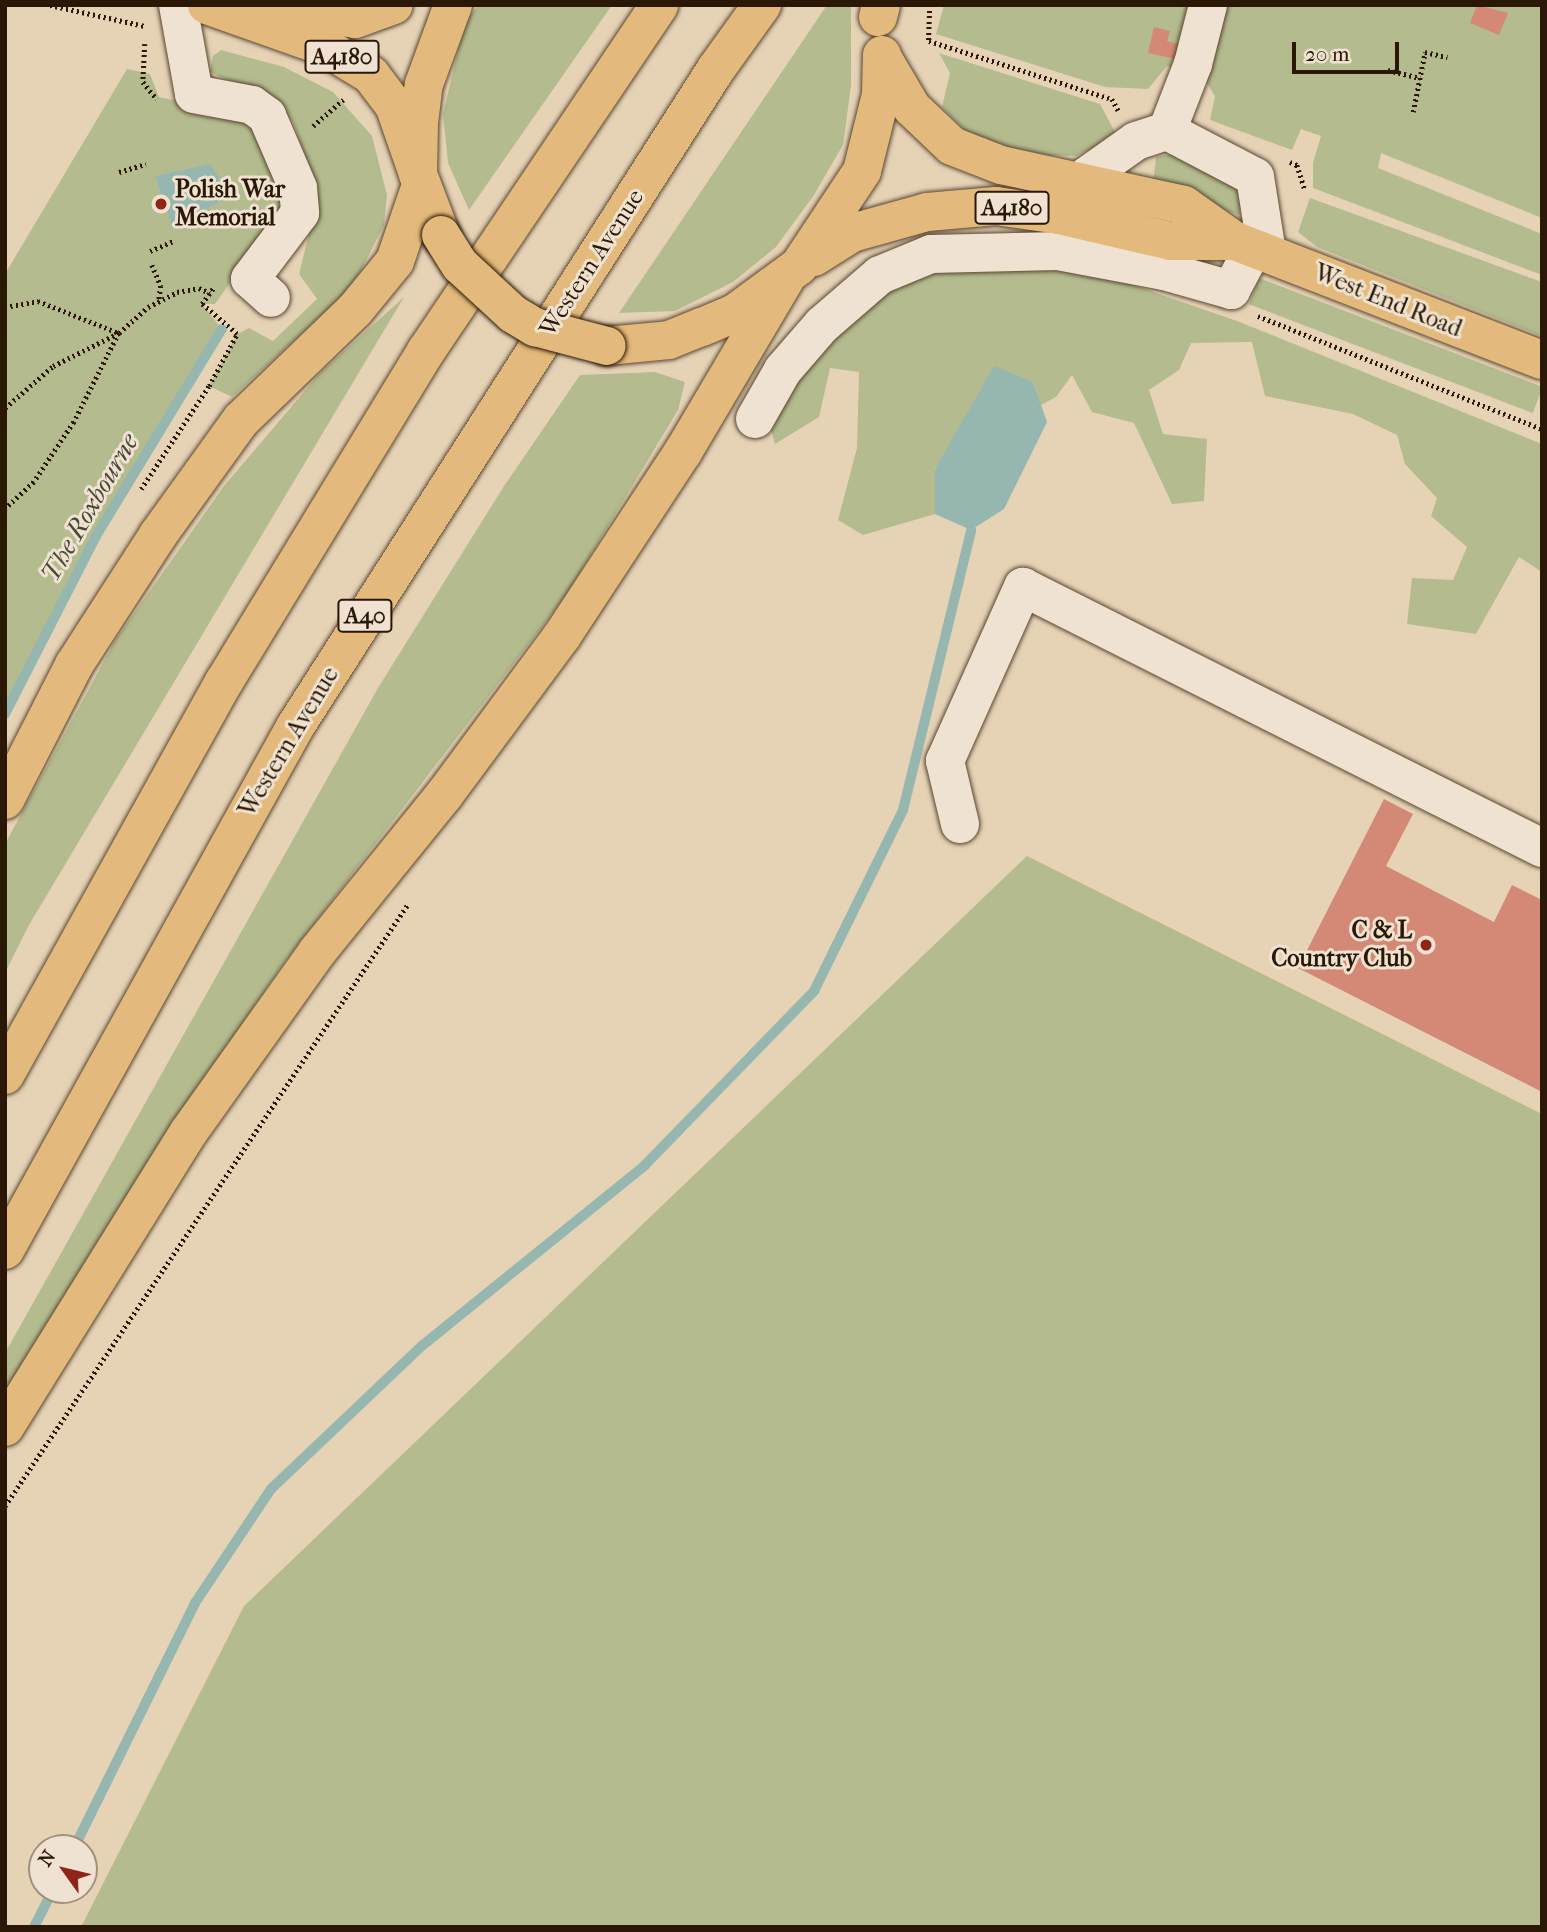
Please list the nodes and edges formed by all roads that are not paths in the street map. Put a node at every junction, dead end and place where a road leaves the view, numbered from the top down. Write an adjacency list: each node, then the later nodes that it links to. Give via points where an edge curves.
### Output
1 (178, 5): 16 (lane, via 194,94 252,106 267,116 298,188 300,213 250,279)
2 (207, 5): 12 (main road, A4180, via 325,47 371,75 394,105)
3 (253, 5): 4 (main road, A4180, via 355,19)
4 (394, 5)
5 (453, 5): 12 (main road, via 424,84)
6 (659, 5): 22 (main road, via 426,351 253,635)
7 (762, 5): 23 (main road, Western Avenue / A40, via 716,69 295,727)
8 (1208, 5): 11 (lane, via 1193,64)
9 (878, 9): 10 (main road)
10 (882, 57): 13 (main road, West End Road / A4180, via 912,108 952,146 1001,165); 15 (main road, via 881,95 862,171)
11 (1167, 131): 13 (lane, via 1136,141); 14 (lane, via 1255,177)
12 (419, 180): 15 (main road, bridge, via 441,235 460,265 513,314 535,327 607,346 669,340 735,313); 19 (main road, via 395,261 355,310 241,420 158,535 74,665)
13 (1081, 180): 14 (main road, West End Road / A4180, via 1184,205)
14 (1252, 247): 15 (main road, West End Road / A4180, via 1171,241 1059,215 996,206 927,212 852,233); 17 (main road, West End Road / A4180); 18 (lane, via 1231,290 1164,271 1058,251 931,254 880,275 822,325 783,370)
15 (793, 272): 24 (main road, via 683,452 562,636 445,794 317,952 188,1133)
16 (271, 298)
17 (1542, 360)
18 (755, 419)
19 (5, 800)
20 (960, 824): 21 (lane, via 945,761 1023,587)
21 (1542, 848)
22 (5, 1075)
23 (5, 1250)
24 (5, 1427)

